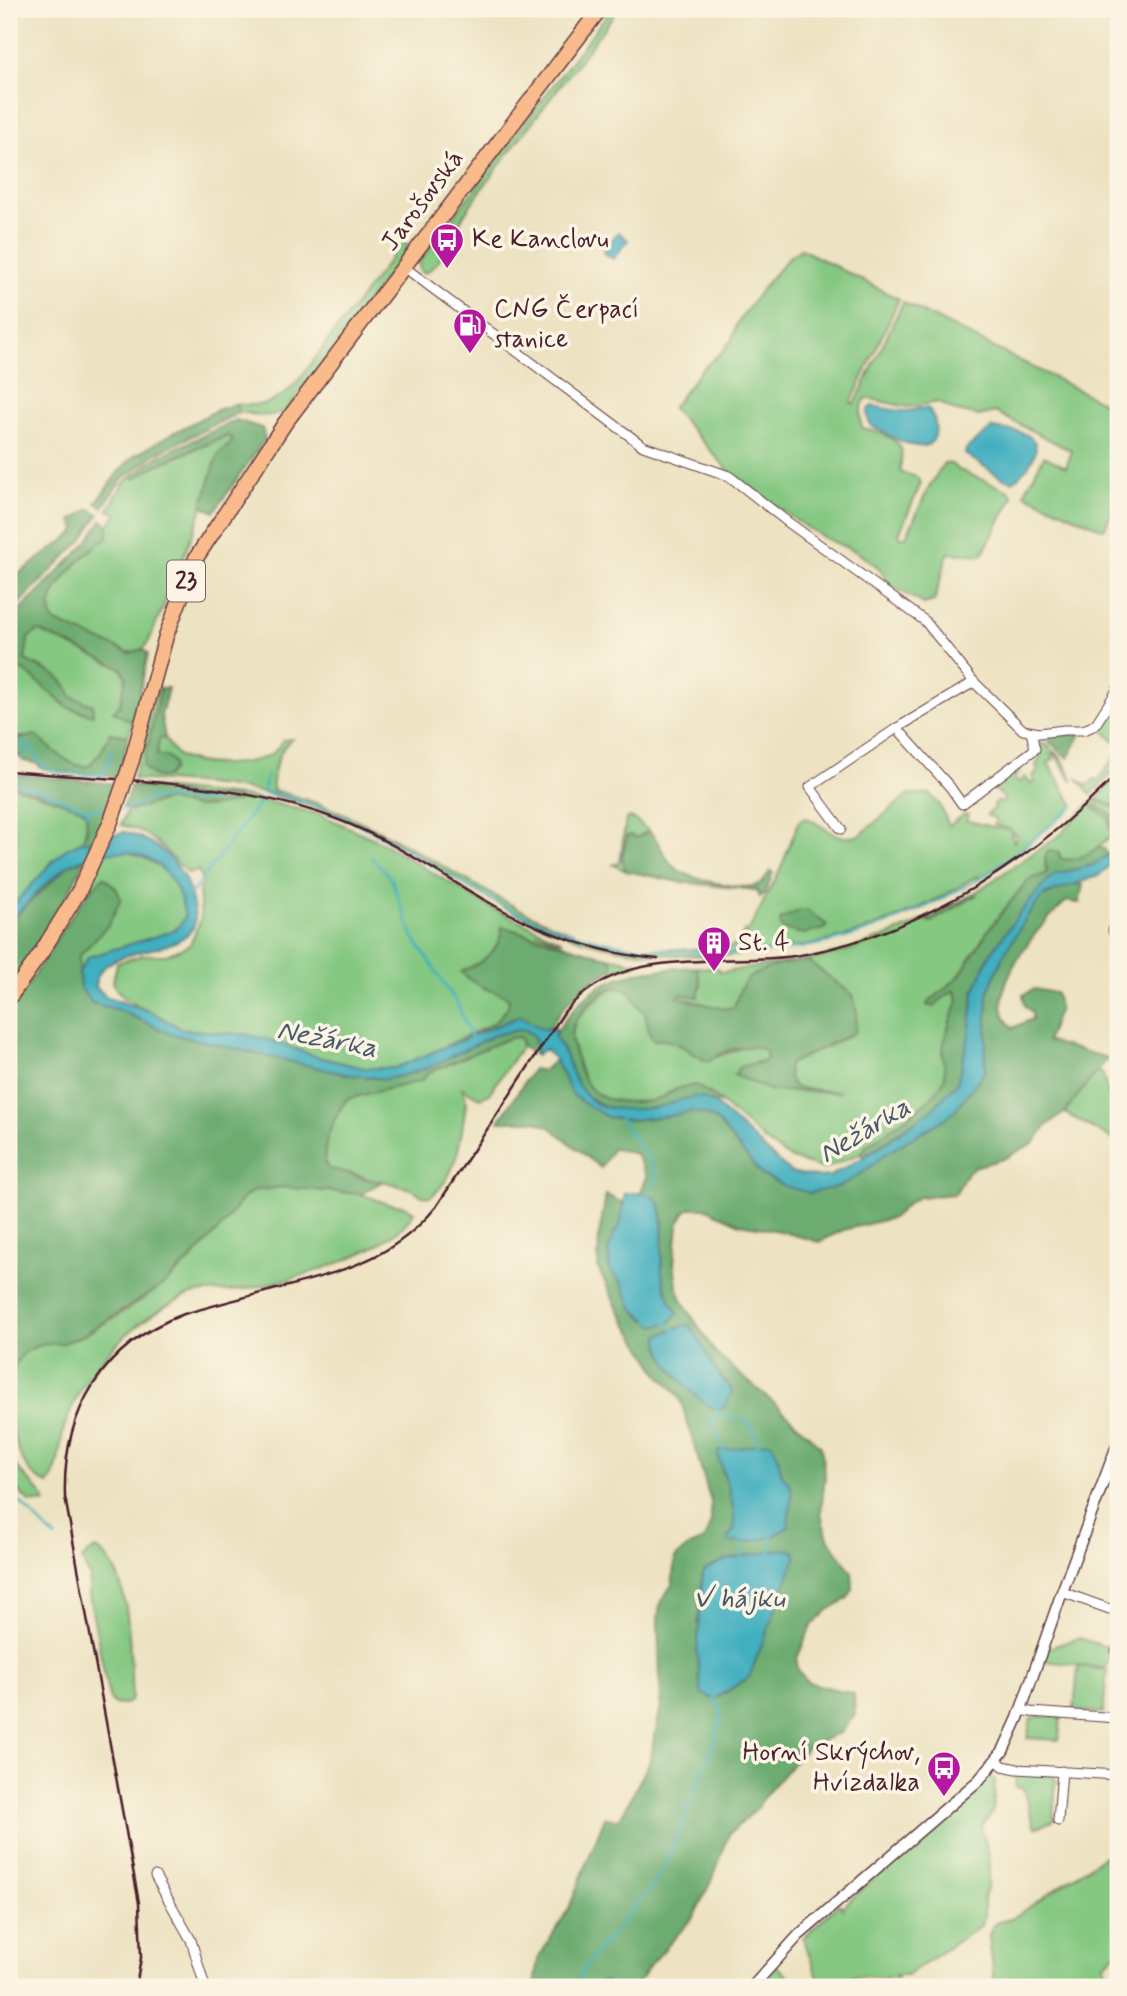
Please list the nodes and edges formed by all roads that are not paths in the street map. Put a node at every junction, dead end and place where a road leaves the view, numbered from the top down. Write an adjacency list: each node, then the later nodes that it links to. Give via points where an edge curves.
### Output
1 (600, 9): 2 (main road, Jarošovská / 23)
2 (404, 267): 3 (street, via 643,446 729,476 925,621); 10 (main road, Jarošovská / 23, bridge, via 285,423 196,558 166,636 111,821 79,891)
3 (974, 682): 5 (street); 6 (street, via 1016,726)
4 (1118, 689): 6 (street, via 1091,727)
5 (897, 727): 6 (street, via 962,804 1034,749); 7 (street, via 810,787)
6 (1031, 732)
7 (841, 829)
8 (1118, 916): 9 (street, via 1113,931)
9 (1118, 939)
10 (9, 998)
11 (1118, 1443): 12 (street)
12 (1062, 1592): 13 (street); 14 (street)
13 (1118, 1612)
14 (1021, 1710): 15 (street); 16 (street)
15 (1118, 1718)
16 (996, 1759): 17 (street, via 1003,1766); 22 (street, via 979,1780 799,1935)
17 (1062, 1771): 18 (street); 19 (street)
18 (1118, 1775)
19 (1058, 1821)
20 (155, 1876): 21 (street, via 191,1940)
21 (205, 1987)
22 (752, 1987)

